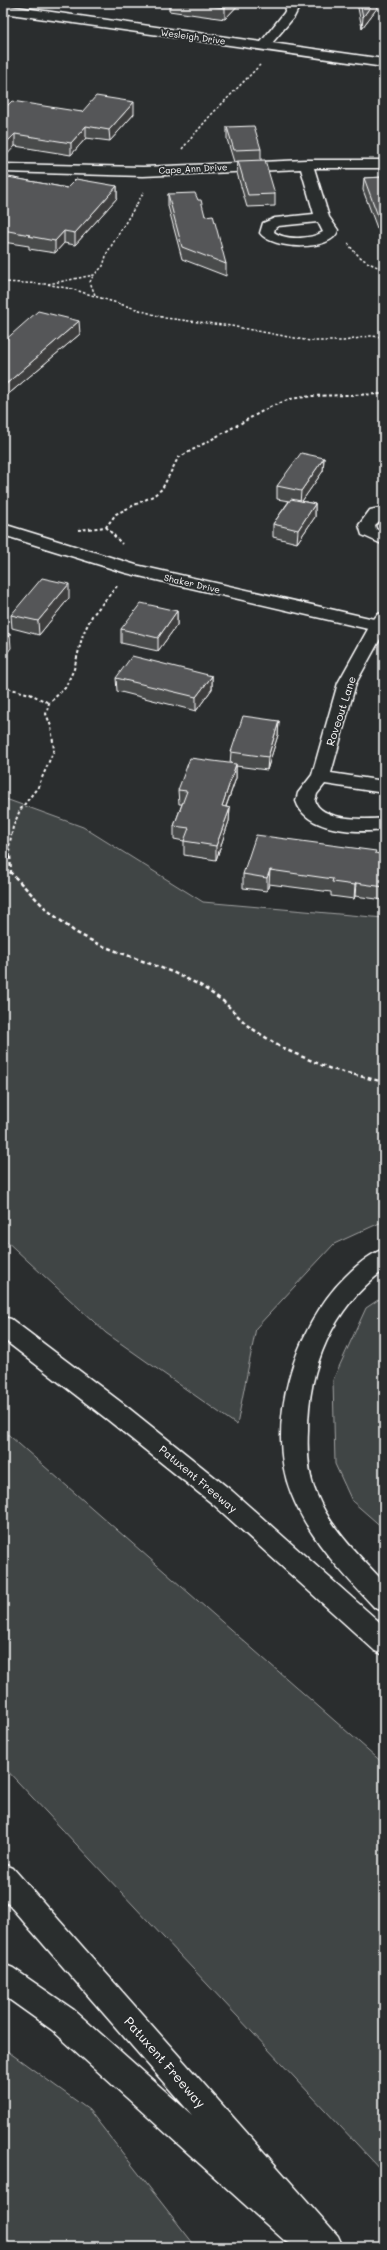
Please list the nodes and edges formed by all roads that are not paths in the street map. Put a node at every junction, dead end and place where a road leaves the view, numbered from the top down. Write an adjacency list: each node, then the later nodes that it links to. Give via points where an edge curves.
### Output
1 (295, 3): 3 (main road, via 290,14)
2 (3, 9): 3 (main road, Wesleigh Drive)
3 (263, 47): 4 (main road, Wesleigh Drive)
4 (384, 63)
5 (306, 164): 6 (main road, Cape Ann Drive); 7 (main road, Cape Ann Drive, via 162,171); 8 (main road)
6 (384, 164)
7 (3, 168)
8 (322, 217): 8 (main road, via 275,222 268,226 267,233 273,238 289,242 320,240 331,230)
9 (384, 512): 11 (main road, via 376,514 367,525 368,531)
10 (3, 529): 12 (main road, Shaker Drive, via 82,556 132,569)
11 (384, 540)
12 (382, 624): 13 (main road, Roveout Lane, via 344,692)
13 (320, 777): 14 (main road); 15 (main road, Roveout Lane, via 308,790 306,798 307,806 316,815 327,820)
14 (384, 787)
15 (384, 824)
16 (384, 1258): 18 (main road, via 342,1295 317,1331 302,1369 294,1417 296,1460 305,1499 324,1531)
17 (3, 1326): 19 (main road, Patuxent Freeway, via 223,1498)
18 (384, 1600)
19 (384, 1643)
20 (3, 1877): 23 (main road, Patuxent Freeway)
21 (3, 1978): 22 (main road, via 63,2020)
22 (314, 2247)
23 (327, 2247)

